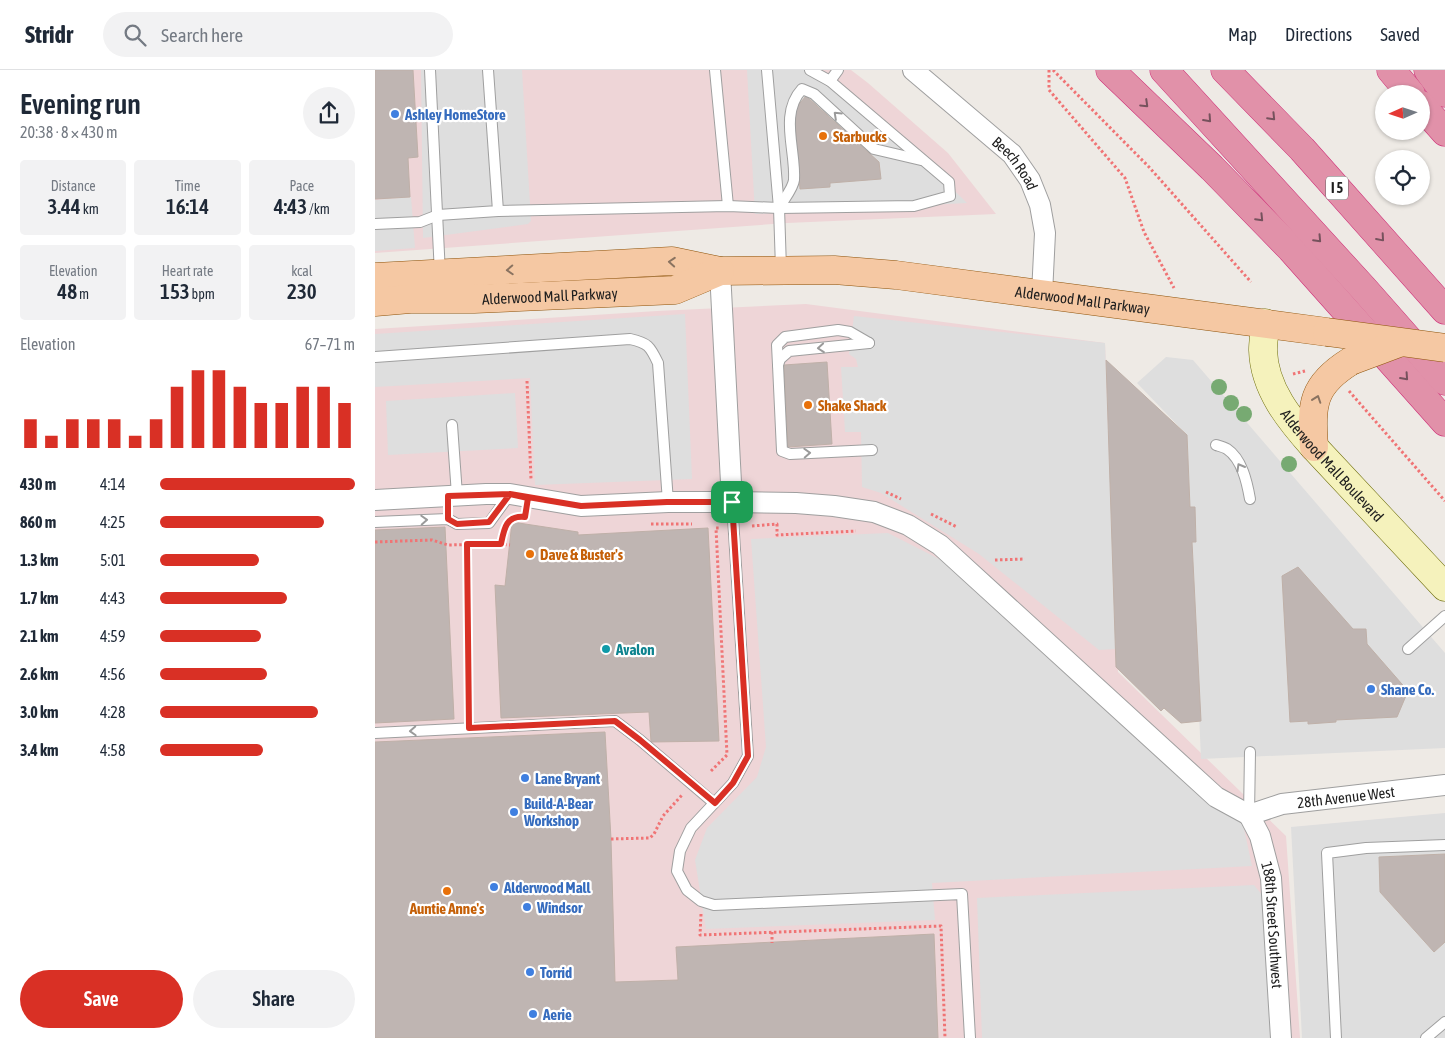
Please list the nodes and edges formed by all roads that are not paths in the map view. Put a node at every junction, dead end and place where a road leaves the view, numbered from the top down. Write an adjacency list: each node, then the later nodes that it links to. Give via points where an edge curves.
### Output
1 (429, 70): 22 (lane)
2 (488, 70): 21 (lane)
3 (715, 70): 19 (lane)
4 (767, 70): 20 (lane)
5 (810, 70): 13 (lane)
6 (839, 70): 13 (lane)
7 (913, 70): 28 (street, Beech Road, via 1011,154 1030,180 1040,205 1045,233)
8 (1110, 70): 37 (highway, one-way to 37, via 1291,249)
9 (1164, 70): 36 (highway, one-way to 36)
10 (1225, 70): 30 (highway, I 5, one-way to 30, via 1302,149)
11 (1391, 70): 14 (highway)
12 (1428, 70): 15 (highway)
13 (830, 81): 18 (lane)
14 (1404, 85)
15 (1445, 93)
16 (1430, 115): 17 (highway)
17 (1445, 132)
18 (923, 160): 20 (lane, via 949,182 950,196 914,206); 20 (lane, one-way to 20, via 874,149 814,94 802,89 795,96 789,119 794,182)
19 (728, 206): 20 (lane); 21 (lane)
20 (779, 208): 24 (lane)
21 (498, 211): 22 (lane)
22 (438, 215): 23 (lane, via 420,222); 27 (lane)
23 (375, 224)
24 (782, 270): 25 (main road, Alderwood Mall Parkway); 28 (main road, Alderwood Mall Parkway, via 896,275)
25 (720, 271): 27 (main road, Alderwood Mall Parkway, via 675,290 474,299); 46 (street)
26 (375, 278): 27 (main road, Alderwood Mall Parkway)
27 (441, 286): 29 (main road, Alderwood Mall Parkway)
28 (1041, 294): 31 (main road, Alderwood Mall Parkway)
29 (375, 302)
30 (1445, 310)
31 (1265, 323): 32 (main road, Alderwood Mall Parkway, bridge); 40 (main road, Alderwood Mall Boulevard, via 1263,350 1269,380 1279,403)
32 (1400, 342): 33 (main road, Alderwood Mall Parkway, bridge); 40 (main road, one-way to 32, bridge, via 1314,402 1322,385 1334,371 1351,361)
33 (1445, 348)
34 (375, 357): 45 (lane, via 630,339 643,342 652,350 658,363)
35 (778, 365): 35 (lane, one-way to 35, via 777,345 785,337 838,330 850,332 869,343 789,350); 41 (lane, one-way to 41, via 782,451 790,454)
36 (1445, 381)
37 (1445, 422)
38 (452, 425): 47 (lane)
39 (1216, 445): 43 (lane, one-way to 39, via 1241,466 1227,449)
40 (1315, 447): 49 (main road, Alderwood Mall Boulevard)
41 (872, 450)
42 (519, 496): 45 (street, via 581,506); 47 (street); 47 (lane, via 489,522 457,524)
43 (1250, 499)
44 (375, 500): 47 (street)
45 (667, 502): 46 (street)
46 (732, 502): 55 (lane, via 748,756 733,783); 56 (street, via 834,506 874,512 908,525 940,545 1216,797)
47 (450, 505): 48 (lane, one-way to 47)
48 (375, 522)
49 (1445, 587)
50 (1445, 616): 51 (lane)
51 (1408, 649)
52 (375, 733): 55 (lane, one-way to 52, via 615,721)
53 (1250, 752): 56 (lane)
54 (1445, 785): 56 (street, 28th Avenue West, via 1282,804)
55 (715, 803): 59 (lane, via 691,828 680,851 677,871 687,890 701,901 714,905 963,894)
56 (1249, 816): 60 (street, 188th Street Southwest, via 1260,836 1271,878)
57 (1445, 845): 61 (lane, via 1327,853)
58 (1445, 1022): 62 (lane)
59 (970, 1038)
60 (1281, 1038)
61 (1336, 1038)
62 (1426, 1038)

